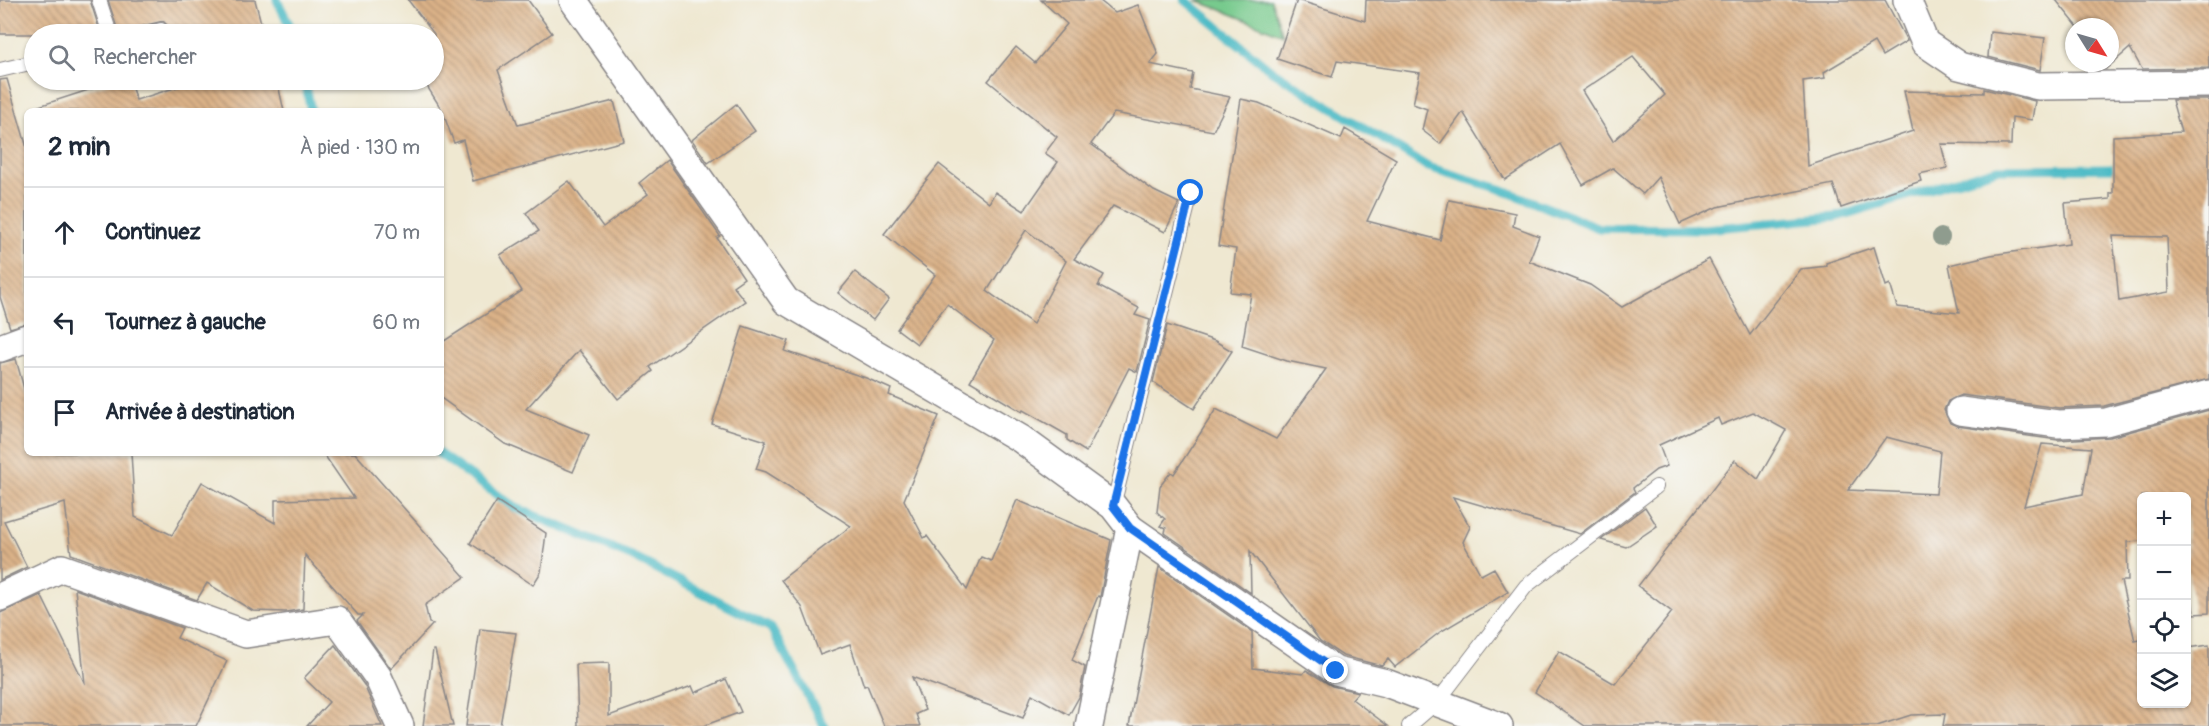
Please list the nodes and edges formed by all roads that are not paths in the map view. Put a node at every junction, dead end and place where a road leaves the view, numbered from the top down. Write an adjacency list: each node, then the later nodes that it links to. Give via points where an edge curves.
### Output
1 (99, 0): 4 (lane)
2 (573, 0): 14 (street, via 786,301 1022,439)
3 (1907, 0): 7 (street, via 1925,43 1959,66 2038,86)
4 (107, 24)
5 (24, 64): 6 (lane)
6 (0, 70)
7 (2209, 84)
8 (1191, 193): 14 (lane)
9 (24, 339): 10 (street)
10 (0, 348)
11 (2209, 394): 12 (street, via 2106,422 2058,424)
12 (1960, 411)
13 (1656, 487): 17 (lane, via 1526,586)
14 (1113, 506): 15 (street)
15 (1130, 528): 17 (street, via 1336,671); 19 (street)
16 (0, 597): 18 (street, via 62,568 246,634 337,620 378,677)
17 (1438, 701): 20 (lane); 21 (street)
18 (400, 726)
19 (1089, 726)
20 (1409, 726)
21 (1499, 726)

